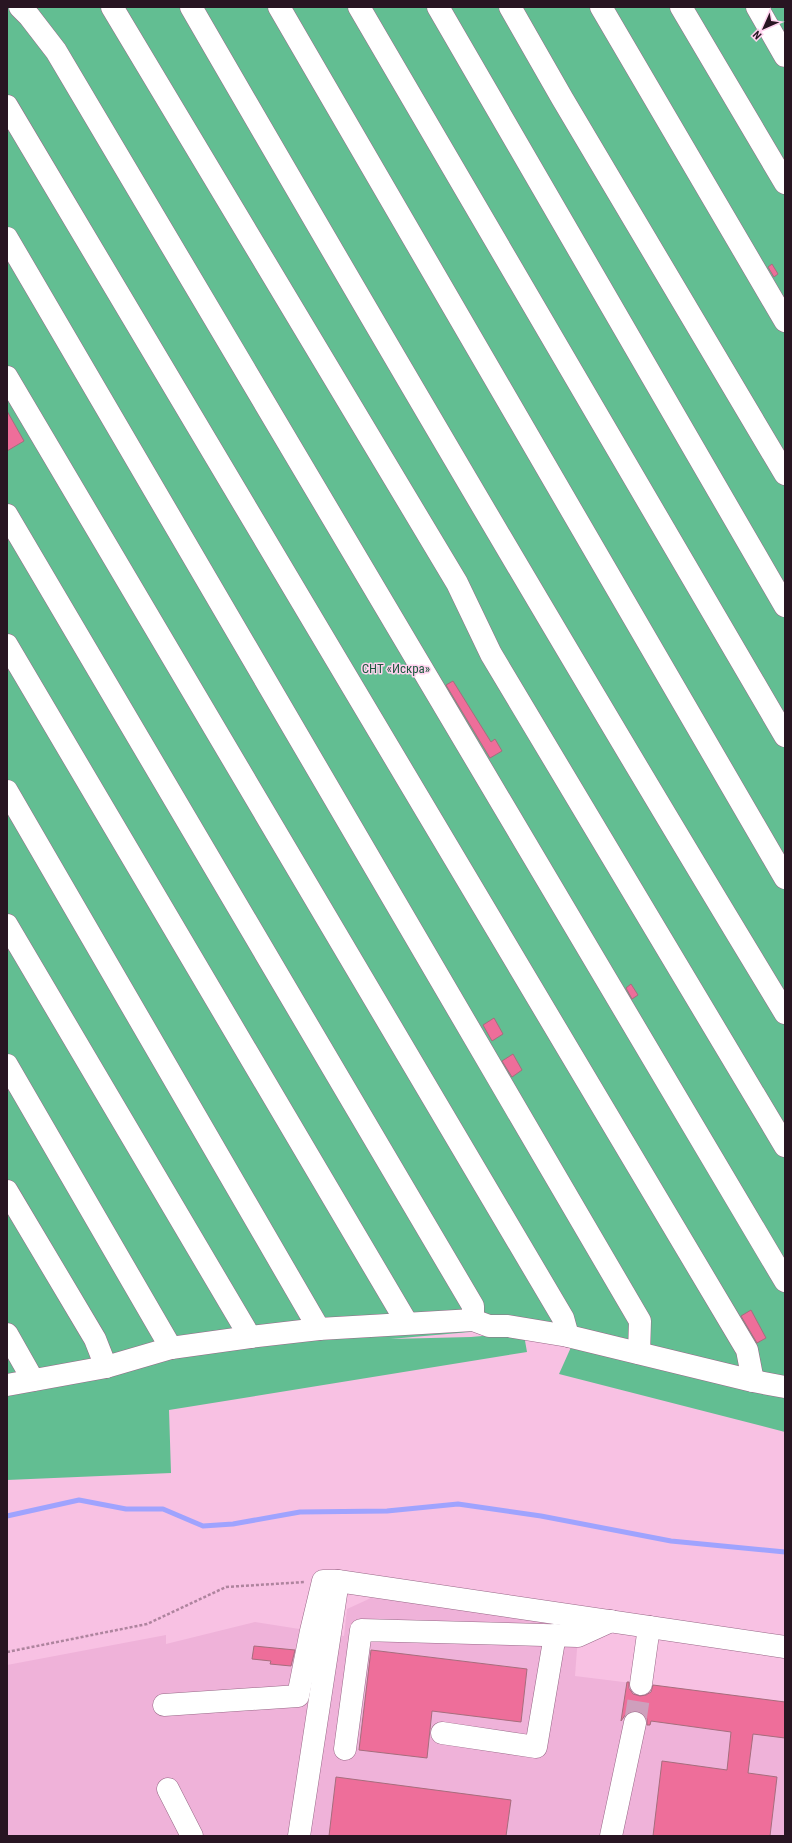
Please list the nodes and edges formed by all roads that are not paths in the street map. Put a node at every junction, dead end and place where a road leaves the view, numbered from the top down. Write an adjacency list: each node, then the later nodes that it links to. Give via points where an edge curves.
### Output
1 (20, 7): 29 (lane, via 56,51)
2 (112, 7): 27 (lane, via 457,583 491,654)
3 (190, 7): 25 (lane, via 405,376)
4 (278, 7): 23 (lane)
5 (359, 7): 21 (lane)
6 (438, 7): 19 (lane)
7 (510, 7): 17 (lane)
8 (601, 7): 15 (lane)
9 (681, 7): 13 (lane)
10 (757, 7): 11 (lane)
11 (785, 56)
12 (7, 106): 40 (lane, via 747,1350)
13 (785, 183)
14 (7, 238): 37 (lane, via 640,1321)
15 (785, 321)
16 (7, 377): 34 (lane, via 563,1318)
17 (785, 474)
18 (7, 515): 30 (lane, via 473,1306)
19 (785, 606)
20 (7, 645): 31 (lane)
21 (785, 736)
22 (7, 791): 32 (lane)
23 (785, 878)
24 (7, 925): 35 (lane)
25 (785, 1013)
26 (7, 1065): 36 (lane)
27 (785, 1146)
28 (7, 1191): 38 (lane, via 95,1339)
29 (785, 1281)
30 (473, 1320): 31 (lane); 34 (lane, via 489,1326 508,1326)
31 (407, 1323): 32 (lane)
32 (319, 1329): 35 (lane)
33 (7, 1334): 39 (lane)
34 (568, 1336): 37 (lane)
35 (250, 1337): 36 (lane)
36 (172, 1348): 38 (lane)
37 (639, 1353): 40 (lane)
38 (106, 1367): 39 (lane)
39 (32, 1380): 41 (lane)
40 (753, 1381): 42 (lane)
41 (7, 1385)
42 (785, 1386)
43 (330, 1581): 44 (lane); 49 (lane, via 310,1631 298,1696); 55 (lane)
44 (611, 1621): 45 (lane); 46 (lane, via 578,1636)
45 (649, 1627): 47 (lane); 48 (lane)
46 (555, 1635): 51 (lane, via 536,1747); 52 (lane, via 361,1630)
47 (785, 1647)
48 (641, 1684)
49 (164, 1706)
50 (635, 1723): 56 (lane)
51 (442, 1733)
52 (345, 1749)
53 (168, 1789): 54 (lane)
54 (192, 1836)
55 (299, 1836)
56 (611, 1836)

